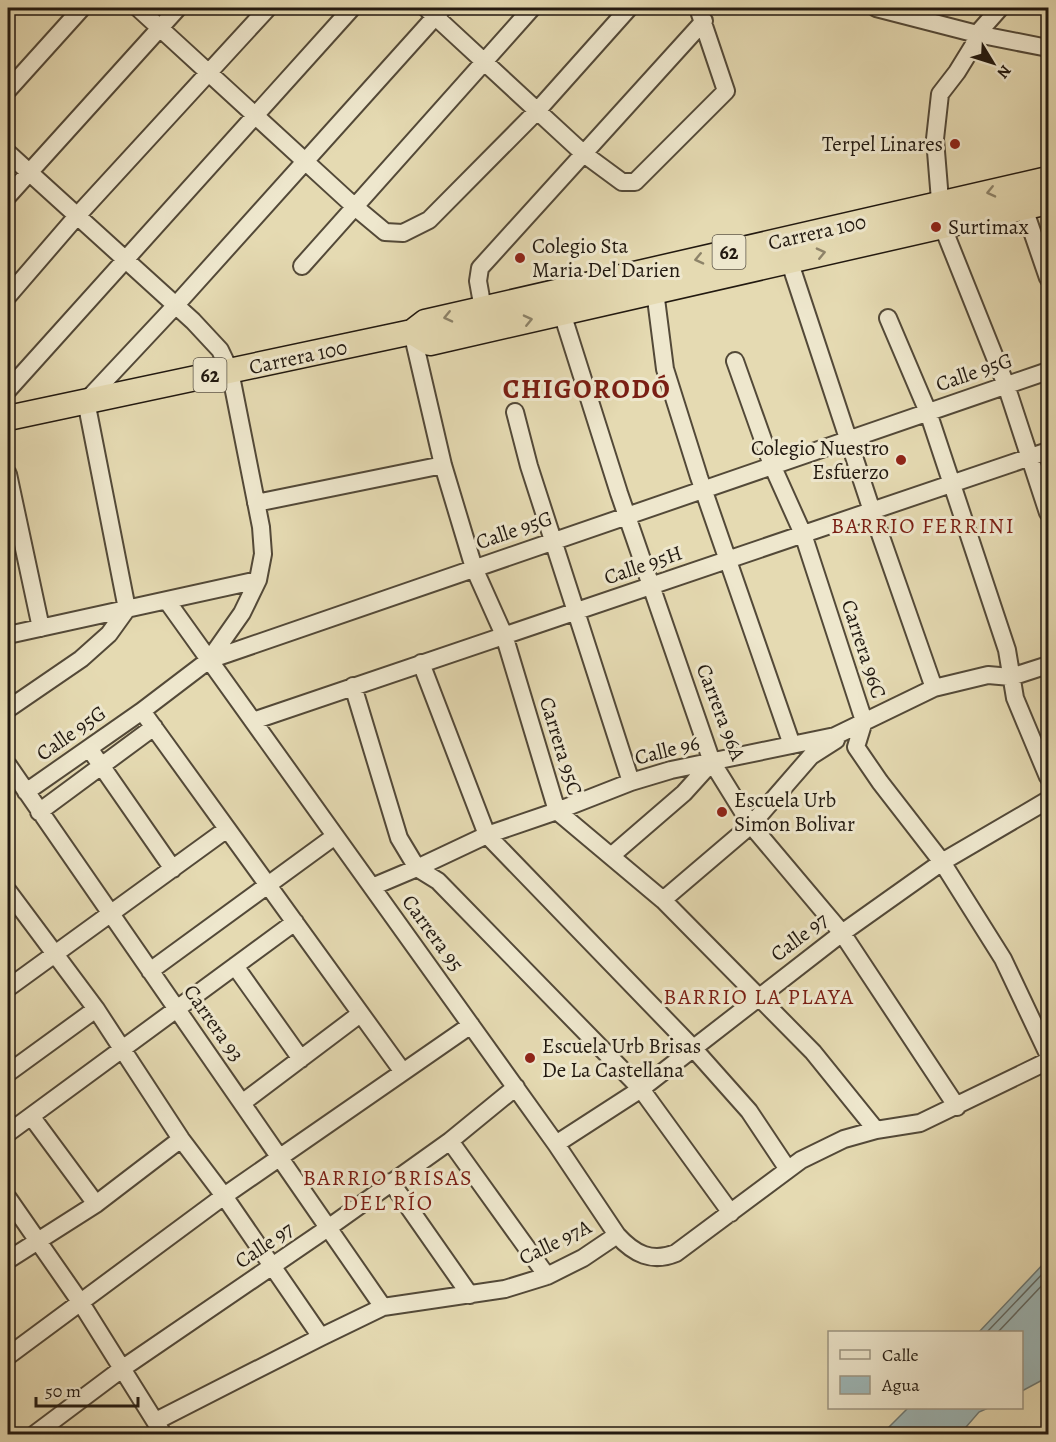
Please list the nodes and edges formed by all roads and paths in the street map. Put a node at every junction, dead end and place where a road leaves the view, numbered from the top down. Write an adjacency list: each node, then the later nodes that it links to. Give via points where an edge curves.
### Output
1 (81, 8): 17 (street)
2 (138, 8): 12 (street)
3 (178, 8): 12 (street)
4 (268, 8): 16 (street)
5 (352, 8): 19 (street)
6 (532, 8): 15 (street)
7 (629, 8): 18 (street)
8 (876, 8): 13 (street)
9 (1000, 8): 13 (street)
10 (434, 10): 15 (street); 22 (street)
11 (701, 14): 21 (street); 21 (street, via 726,91 635,182 622,182)
12 (160, 28): 16 (street); 23 (street)
13 (977, 34): 14 (street); 29 (street, via 963,63 940,94 935,139)
14 (1048, 48)
15 (484, 62): 18 (street); 27 (street)
16 (209, 72): 19 (street); 30 (street)
17 (8, 90)
18 (537, 111): 21 (street); 27 (street, via 429,220 403,233 385,232)
19 (255, 115): 22 (street); 31 (street)
20 (8, 153): 23 (street)
21 (584, 154): 38 (street, via 480,268)
22 (305, 161): 27 (street); 37 (street)
23 (29, 172): 25 (street); 30 (street)
24 (1048, 178): 29 (highway, Carrera 100 / 62, one-way to 29)
25 (8, 196)
26 (1048, 202): 28 (highway, Carrera 100 / 62)
27 (355, 207): 33 (street)
28 (1024, 208): 29 (highway, Carrera 100 / 62); 34 (street)
29 (941, 214): 32 (highway, Carrera 100 / 62, one-way to 29); 38 (highway, Carrera 100 / 62, one-way to 38); 45 (street)
30 (77, 216): 31 (street); 36 (street)
31 (124, 259): 37 (street); 46 (street)
32 (789, 260): 35 (highway, Carrera 100 / 62); 51 (street)
33 (302, 266)
34 (1048, 279)
35 (655, 291): 39 (highway, Carrera 100 / 62); 58 (street, via 665,369)
36 (8, 296)
37 (176, 305): 43 (street, via 220,350); 47 (street)
38 (483, 309): 41 (highway, Carrera 100 / 62, one-way to 41, via 425,322)
39 (562, 313): 41 (highway, Carrera 100 / 62, one-way to 39, via 430,343); 62 (street, Carrera 96A)
40 (888, 318): 49 (street)
41 (412, 332): 43 (highway, Carrera 100 / 62); 54 (street, Carrera 95C)
42 (735, 361): 55 (street, Carrera 96C)
43 (230, 371): 47 (highway, Carrera 100 / 62); 59 (street)
44 (1048, 371): 45 (street, Calle 95G)
45 (1006, 385): 49 (street, Calle 95G); 53 (street)
46 (8, 390)
47 (86, 401): 50 (highway, Carrera 100 / 62); 70 (street)
48 (515, 412): 64 (street)
49 (928, 412): 51 (street, Calle 95G); 57 (street)
50 (8, 418)
51 (848, 440): 55 (street, Calle 95G); 60 (street)
52 (1048, 452): 53 (street, Calle 95H)
53 (1030, 458): 57 (street, Calle 95H); 61 (street)
54 (443, 465): 59 (street); 66 (street, Carrera 95C)
55 (772, 465): 58 (street, Calle 95G); 63 (street, Carrera 96C)
56 (8, 474): 72 (street)
57 (952, 484): 60 (street, Calle 95H); 78 (street, via 1007,650)
58 (703, 489): 62 (street, Calle 95G); 65 (street)
59 (256, 503): 67 (street, via 263,554)
60 (872, 511): 63 (street, Calle 95H); 80 (street)
61 (1048, 513)
62 (627, 515): 64 (street, Calle 95G); 68 (street, Carrera 96A)
63 (803, 534): 65 (street, Calle 95H); 84 (street, Carrera 96C)
64 (553, 540): 66 (street, Calle 95G); 71 (street)
65 (728, 560): 68 (street, Calle 95H); 86 (street)
66 (474, 568): 73 (street, Carrera 95C); 75 (street, Calle 95G)
67 (258, 580): 69 (street); 75 (street, via 242,613)
68 (651, 586): 71 (street, Calle 95H); 88 (street, Carrera 96A)
69 (166, 601): 70 (street); 75 (street, Carrera 95)
70 (128, 609): 72 (street); 81 (street, via 109,634 81,659)
71 (576, 611): 73 (street, Calle 95H); 92 (street)
72 (41, 628): 74 (street)
73 (504, 635): 76 (street, Calle 95H); 95 (street, Carrera 95C)
74 (8, 636)
75 (209, 660): 82 (street, Calle 95G); 83 (street, Carrera 95)
76 (421, 663): 79 (street, Calle 95H); 99 (street)
77 (1048, 665): 78 (street, Calle 96)
78 (1011, 677): 80 (street, Calle 96, via 988,675); 91 (street, via 1015,698)
79 (352, 686): 83 (street, Calle 95H); 104 (street, via 399,838)
80 (934, 688): 84 (street, Calle 96)
81 (8, 709)
82 (142, 711): 85 (street); 87 (street, Calle 95G)
83 (252, 721): 100 (street, Carrera 95)
84 (864, 721): 86 (street, Calle 96, via 834,736); 97 (street, via 812,756); 102 (street, Carrera 96C, via 856,747)
85 (153, 727): 90 (street); 98 (street)
86 (792, 745): 88 (street, Calle 96)
87 (89, 748): 90 (street); 93 (street, Calle 95G)
88 (712, 762): 92 (street, Calle 96); 97 (street, Carrera 96A); 101 (street, via 684,793)
89 (8, 765): 93 (street, Carrera 93)
90 (102, 766): 96 (street); 103 (street)
91 (1048, 777)
92 (631, 782): 95 (street, Calle 96)
93 (26, 792): 96 (street, Carrera 93)
94 (1048, 800): 102 (street, Calle 97)
95 (557, 811): 99 (street, Calle 96); 101 (street, Carrera 95C)
96 (39, 812): 109 (street, Carrera 93)
97 (751, 825): 108 (street); 111 (street, Carrera 96A)
98 (227, 830): 103 (street); 105 (street)
99 (487, 835): 104 (street, Calle 96); 121 (street)
100 (335, 836): 105 (street); 106 (street, Carrera 95)
101 (611, 856): 108 (street, Carrera 95C)
102 (942, 862): 111 (street, Calle 97); 123 (street, Carrera 96C, via 1003,959)
103 (173, 868): 109 (street)
104 (417, 868): 106 (street, Calle 96); 129 (street, via 438,881)
105 (268, 885): 110 (street); 114 (street)
106 (372, 887): 120 (street, Carrera 95)
107 (8, 891): 112 (street)
108 (663, 900): 116 (street, Carrera 95C)
109 (110, 914): 112 (street); 114 (street, Carrera 93)
110 (295, 922): 113 (street); 119 (street)
111 (842, 933): 116 (street, Calle 97); 131 (street, Carrera 96A)
112 (55, 953): 115 (street); 117 (street)
113 (235, 966): 118 (street); 124 (street)
114 (150, 971): 118 (street, Carrera 93)
115 (8, 987)
116 (759, 997): 121 (street, Calle 97); 133 (street, Carrera 95C, via 813,1052)
117 (96, 1009): 122 (street); 127 (street)
118 (176, 1009): 122 (street); 130 (street, Carrera 93)
119 (360, 1014): 124 (street); 126 (street)
120 (471, 1025): 126 (street); 128 (street, Carrera 95)
121 (693, 1048): 129 (street, Calle 97); 139 (street, via 749,1112)
122 (122, 1049): 132 (street); 135 (street)
123 (1048, 1054)
124 (301, 1059): 130 (street)
125 (1048, 1061): 131 (street, Calle 97A)
126 (403, 1072): 138 (street)
127 (8, 1073)
128 (516, 1088): 136 (street, Calle 97); 137 (street, Carrera 95)
129 (641, 1089): 137 (street, Calle 97); 144 (street)
130 (242, 1103): 138 (street, Carrera 93)
131 (957, 1107): 133 (street, Calle 97A, via 920,1123)
132 (31, 1116): 134 (street); 143 (street)
133 (876, 1130): 139 (street, Calle 97A, via 844,1139)
134 (8, 1133)
135 (181, 1139): 141 (street); 143 (street)
136 (450, 1141): 140 (street, Calle 97); 150 (street)
137 (556, 1144): 146 (street, Carrera 95)
138 (280, 1158): 141 (street); 145 (street, Carrera 93)
139 (787, 1168): 144 (street, Calle 97A)
140 (391, 1182): 145 (street, Calle 97); 151 (street)
141 (224, 1196): 149 (street); 152 (street)
142 (8, 1198): 147 (street)
143 (96, 1204): 147 (street)
144 (731, 1213): 146 (street, Calle 97A, via 664,1258 646,1256 628,1247)
145 (328, 1228): 149 (street, Calle 97); 153 (street, Carrera 93)
146 (617, 1235): 150 (street, Calle 97A)
147 (38, 1241): 148 (street); 152 (street)
148 (8, 1260)
149 (272, 1266): 154 (street); 156 (street, Calle 97)
150 (547, 1276): 151 (street, Calle 97A)
151 (470, 1295): 153 (street, Calle 97A)
152 (81, 1303): 155 (street); 156 (street)
153 (383, 1307): 154 (street, Calle 97A)
154 (321, 1336): 157 (street, Calle 97A)
155 (8, 1356)
156 (123, 1368): 157 (street); 158 (street, Calle 97)
157 (160, 1428)
158 (35, 1434)

